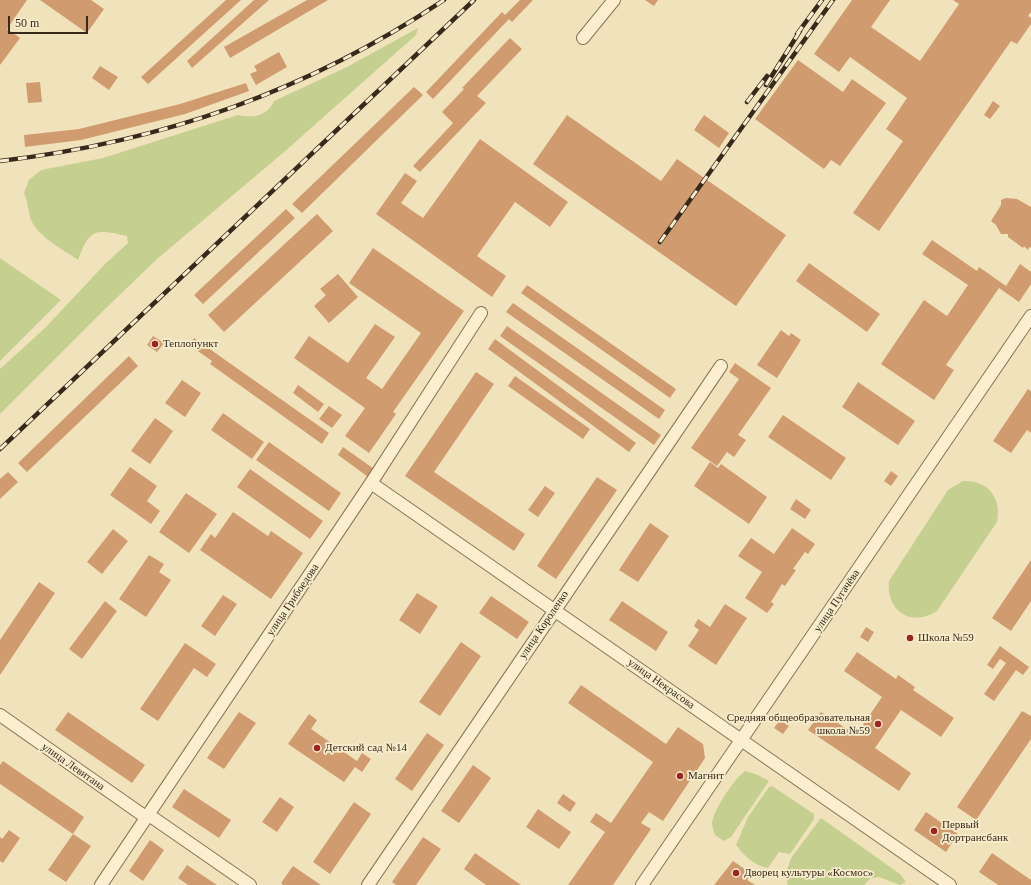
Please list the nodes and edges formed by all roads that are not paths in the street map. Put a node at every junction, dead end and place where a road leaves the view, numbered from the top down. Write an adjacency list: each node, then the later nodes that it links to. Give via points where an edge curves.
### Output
1 (614, 0): 2 (street)
2 (583, 38)
3 (480, 313): 6 (street, улица Грибоедова)
4 (1031, 316): 9 (street, улица Пугачёва)
5 (722, 366): 7 (street, улица Короленко)
6 (371, 484): 7 (street, улица Некрасова); 10 (street, улица Грибоедова)
7 (554, 610): 9 (street, улица Некрасова); 13 (street, улица Короленко)
8 (0, 716): 10 (street, улица Левитана)
9 (741, 740): 14 (street, улица Пугачёва); 15 (street, улица Некрасова)
10 (148, 816): 11 (street, улица Грибоедова); 12 (street, улица Левитана)
11 (101, 885)
12 (250, 885)
13 (368, 885)
14 (642, 885)
15 (950, 885)

